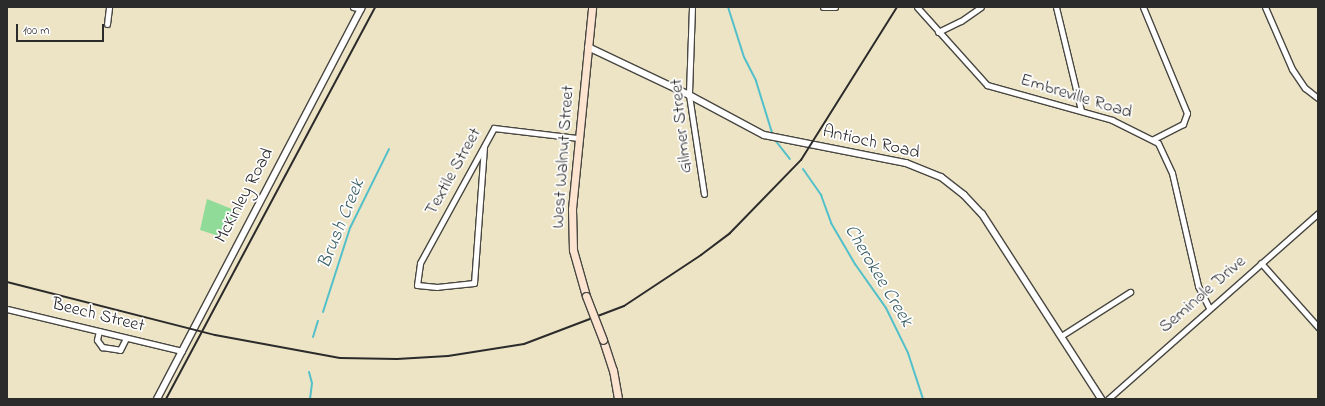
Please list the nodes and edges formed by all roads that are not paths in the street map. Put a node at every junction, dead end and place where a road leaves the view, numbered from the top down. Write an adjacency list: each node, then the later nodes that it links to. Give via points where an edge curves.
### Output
1 (109, 7): 13 (street)
2 (353, 7): 12 (street)
3 (592, 7): 15 (main road, West Walnut Street)
4 (692, 7): 16 (street, Gilmer Street)
5 (824, 7): 6 (street)
6 (835, 7)
7 (916, 7): 14 (street, Embreville Road)
8 (981, 7): 14 (street, via 961,21)
9 (1056, 7): 18 (street)
10 (1143, 7): 20 (street, via 1187,113 1183,124)
11 (1265, 7): 17 (street, via 1292,69 1305,88)
12 (361, 8): 32 (street, McKinley Road)
13 (107, 24)
14 (938, 32): 18 (street, Embreville Road, via 987,85)
15 (588, 47): 16 (street, Antioch Road); 19 (main road, West Walnut Street)
16 (689, 95): 22 (street, Gilmer Street); 30 (street, Antioch Road, via 764,135 906,163 941,177 964,194 982,214)
17 (1318, 98)
18 (1081, 110): 20 (street, Embreville Road, via 1112,120)
19 (578, 138): 21 (street, Textile Street, via 494,128 488,134); 34 (main road, West Walnut Street, bridge, via 572,233 578,272 613,370)
20 (1153, 139): 26 (street, Embreville Road, via 1163,151 1172,173 1198,286)
21 (484, 147): 21 (street, Textile Street, via 420,263 417,285 437,287 474,283)
22 (704, 194)
23 (1318, 213): 24 (street, Seminole Drive)
24 (1261, 263): 26 (street, Seminole Drive); 28 (street)
25 (1130, 292): 30 (street)
26 (1209, 308): 36 (street, Seminole Drive)
27 (7, 309): 29 (street, Beech Street)
28 (1318, 327)
29 (99, 331): 31 (street, Beech Street); 31 (street, via 97,340 102,347 120,350)
30 (1061, 336): 35 (street, Antioch Road)
31 (126, 338): 32 (street, Beech Street)
32 (182, 351): 33 (street, McKinley Road)
33 (157, 399)
34 (618, 399)
35 (1101, 399)
36 (1108, 399)

